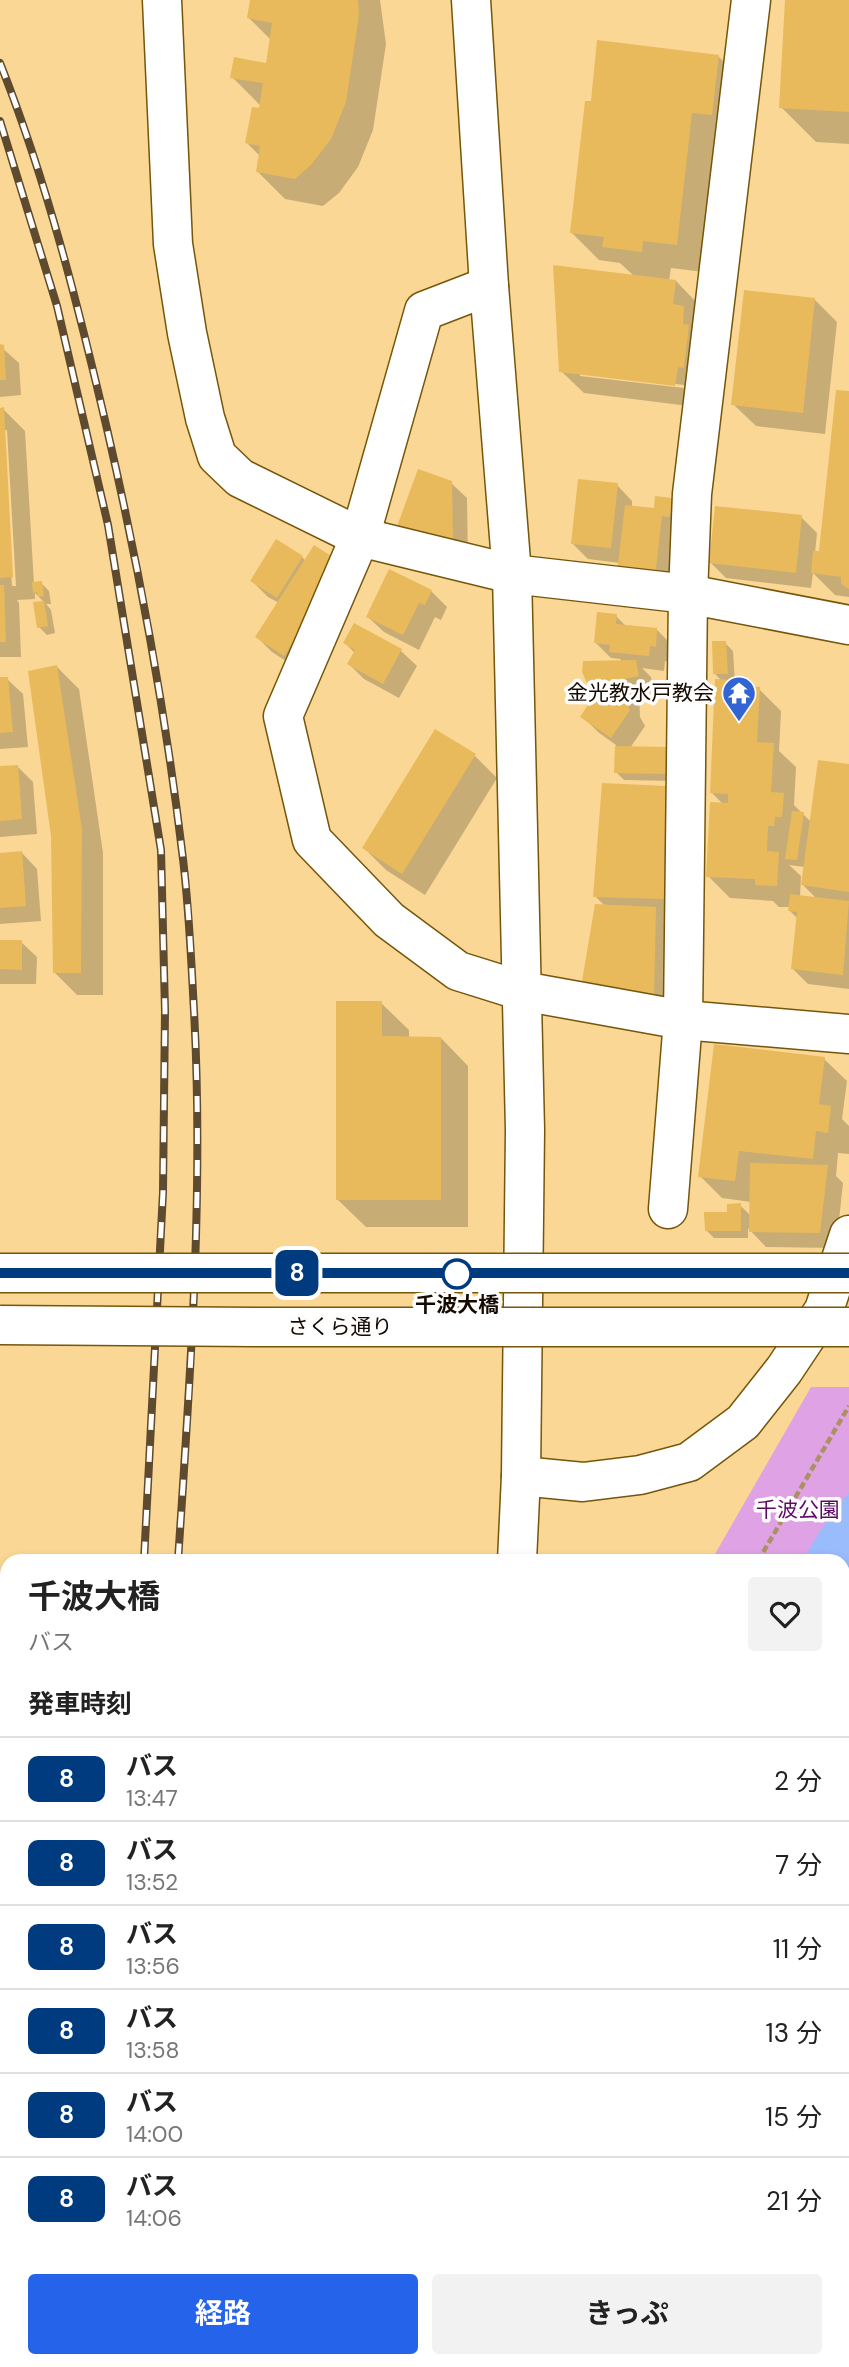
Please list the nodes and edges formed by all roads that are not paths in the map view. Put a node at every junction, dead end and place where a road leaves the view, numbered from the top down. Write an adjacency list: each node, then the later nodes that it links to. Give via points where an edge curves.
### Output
1 (162, 0): 5 (street, via 173,244 187,333 217,456 240,478)
2 (471, 0): 4 (street)
3 (751, 0): 7 (street, via 692,494)
4 (489, 286): 5 (street, via 424,311); 6 (street)
5 (360, 537): 6 (street); 9 (street, via 283,716 312,840 389,920 458,971)
6 (512, 574): 7 (street); 9 (street)
7 (688, 594): 8 (street); 10 (street)
8 (849, 625)
9 (522, 991): 10 (street); 18 (street)
10 (683, 1020): 11 (street); 12 (street)
11 (849, 1034)
12 (668, 1209)
13 (849, 1235): 18 (street, via 824,1310 743,1422 722,1438 689,1462 640,1475 583,1482)
14 (0, 1273): 15 (street, bridge)
15 (849, 1273)
16 (0, 1325): 17 (street, さくら通り, bridge)
17 (849, 1327)
18 (522, 1476): 19 (street)
19 (517, 1554)

